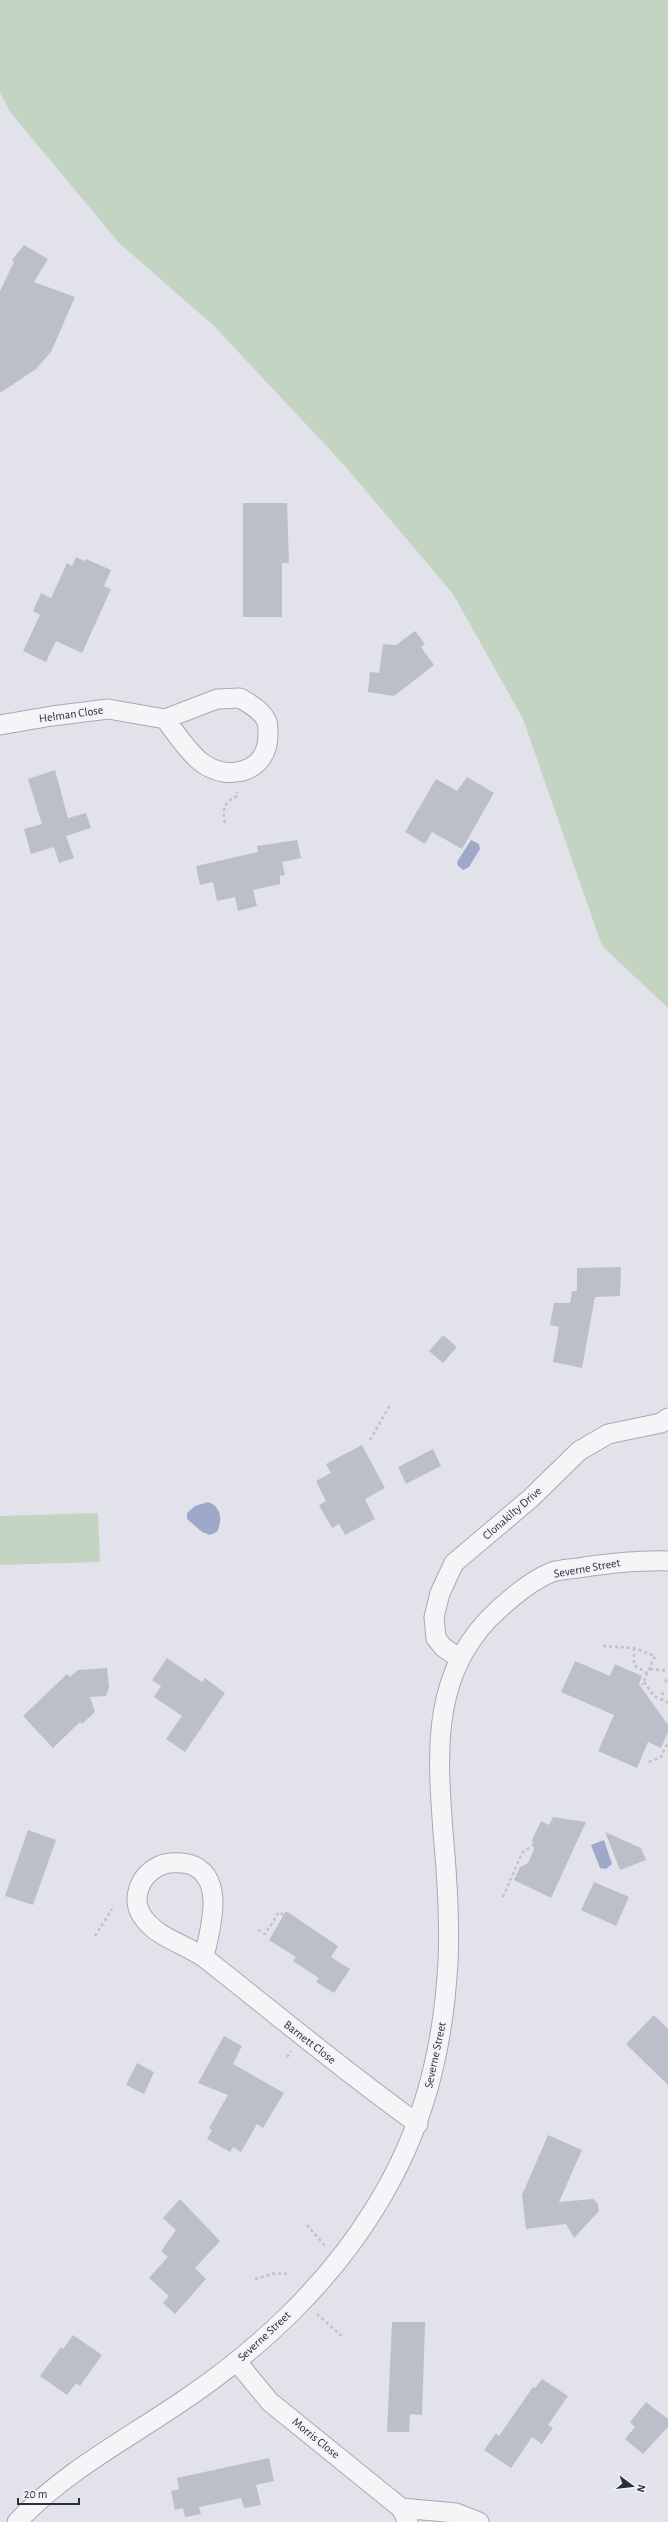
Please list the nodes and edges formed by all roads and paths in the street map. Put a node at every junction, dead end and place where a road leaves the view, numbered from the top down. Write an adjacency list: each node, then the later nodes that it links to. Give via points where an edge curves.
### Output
1 (165, 719): 2 (street, Helman Close, via 108,709); 3 (street, via 201,762 217,770); 3 (street, via 218,699 240,698 257,709 267,723 268,743 247,771)
2 (0, 725)
3 (234, 774): 4 (path, via 237,796 229,800 224,807)
4 (225, 823)
5 (390, 1405): 7 (path)
6 (668, 1418): 11 (street, Clonakilty Drive, via 661,1423 608,1434 579,1451 531,1498 454,1563 440,1592 434,1617 436,1638)
7 (370, 1440)
8 (668, 1561): 11 (street, Severne Street, via 634,1560 554,1572 530,1585 486,1620 473,1636)
9 (603, 1646): 10 (path)
10 (634, 1648): 12 (path, via 655,1656); 14 (path, via 634,1665)
11 (460, 1660): 29 (street, Severne Street, via 448,1686 439,1739 448,1952 444,2013 434,2068)
12 (649, 1669): 13 (path); 14 (path)
13 (668, 1671)
14 (647, 1673): 18 (path, via 643,1683)
15 (668, 1678): 16 (path)
16 (665, 1682)
17 (663, 1689): 18 (path)
18 (662, 1701): 19 (path)
19 (668, 1703)
20 (668, 1742): 21 (path, via 661,1757)
21 (649, 1762)
22 (533, 1845): 23 (path, via 522,1852)
23 (503, 1897)
24 (112, 1909): 27 (path)
25 (284, 1915): 26 (path, via 279,1912 266,1934)
26 (258, 1930)
27 (95, 1936)
28 (204, 1958): 28 (street, Barnett Close, via 145,1921 137,1906 137,1891 147,1872 162,1864 182,1862 200,1868 209,1882 214,1912); 29 (street, Barnett Close)
29 (418, 2124): 31 (street, Severne Street, via 409,2148 375,2208)
30 (307, 2225): 31 (path)
31 (338, 2259): 34 (street, Severne Street)
32 (289, 2274): 33 (path, via 276,2272)
33 (255, 2280)
34 (299, 2304): 35 (path, via 323,2319); 36 (street, Severne Street)
35 (344, 2338)
36 (237, 2362): 37 (street, Morris Close, via 270,2402); 38 (street, Severne Street, via 58,2483)
37 (404, 2515): 39 (street, Morris Close, via 456,2513)
38 (17, 2522)
39 (479, 2522)

